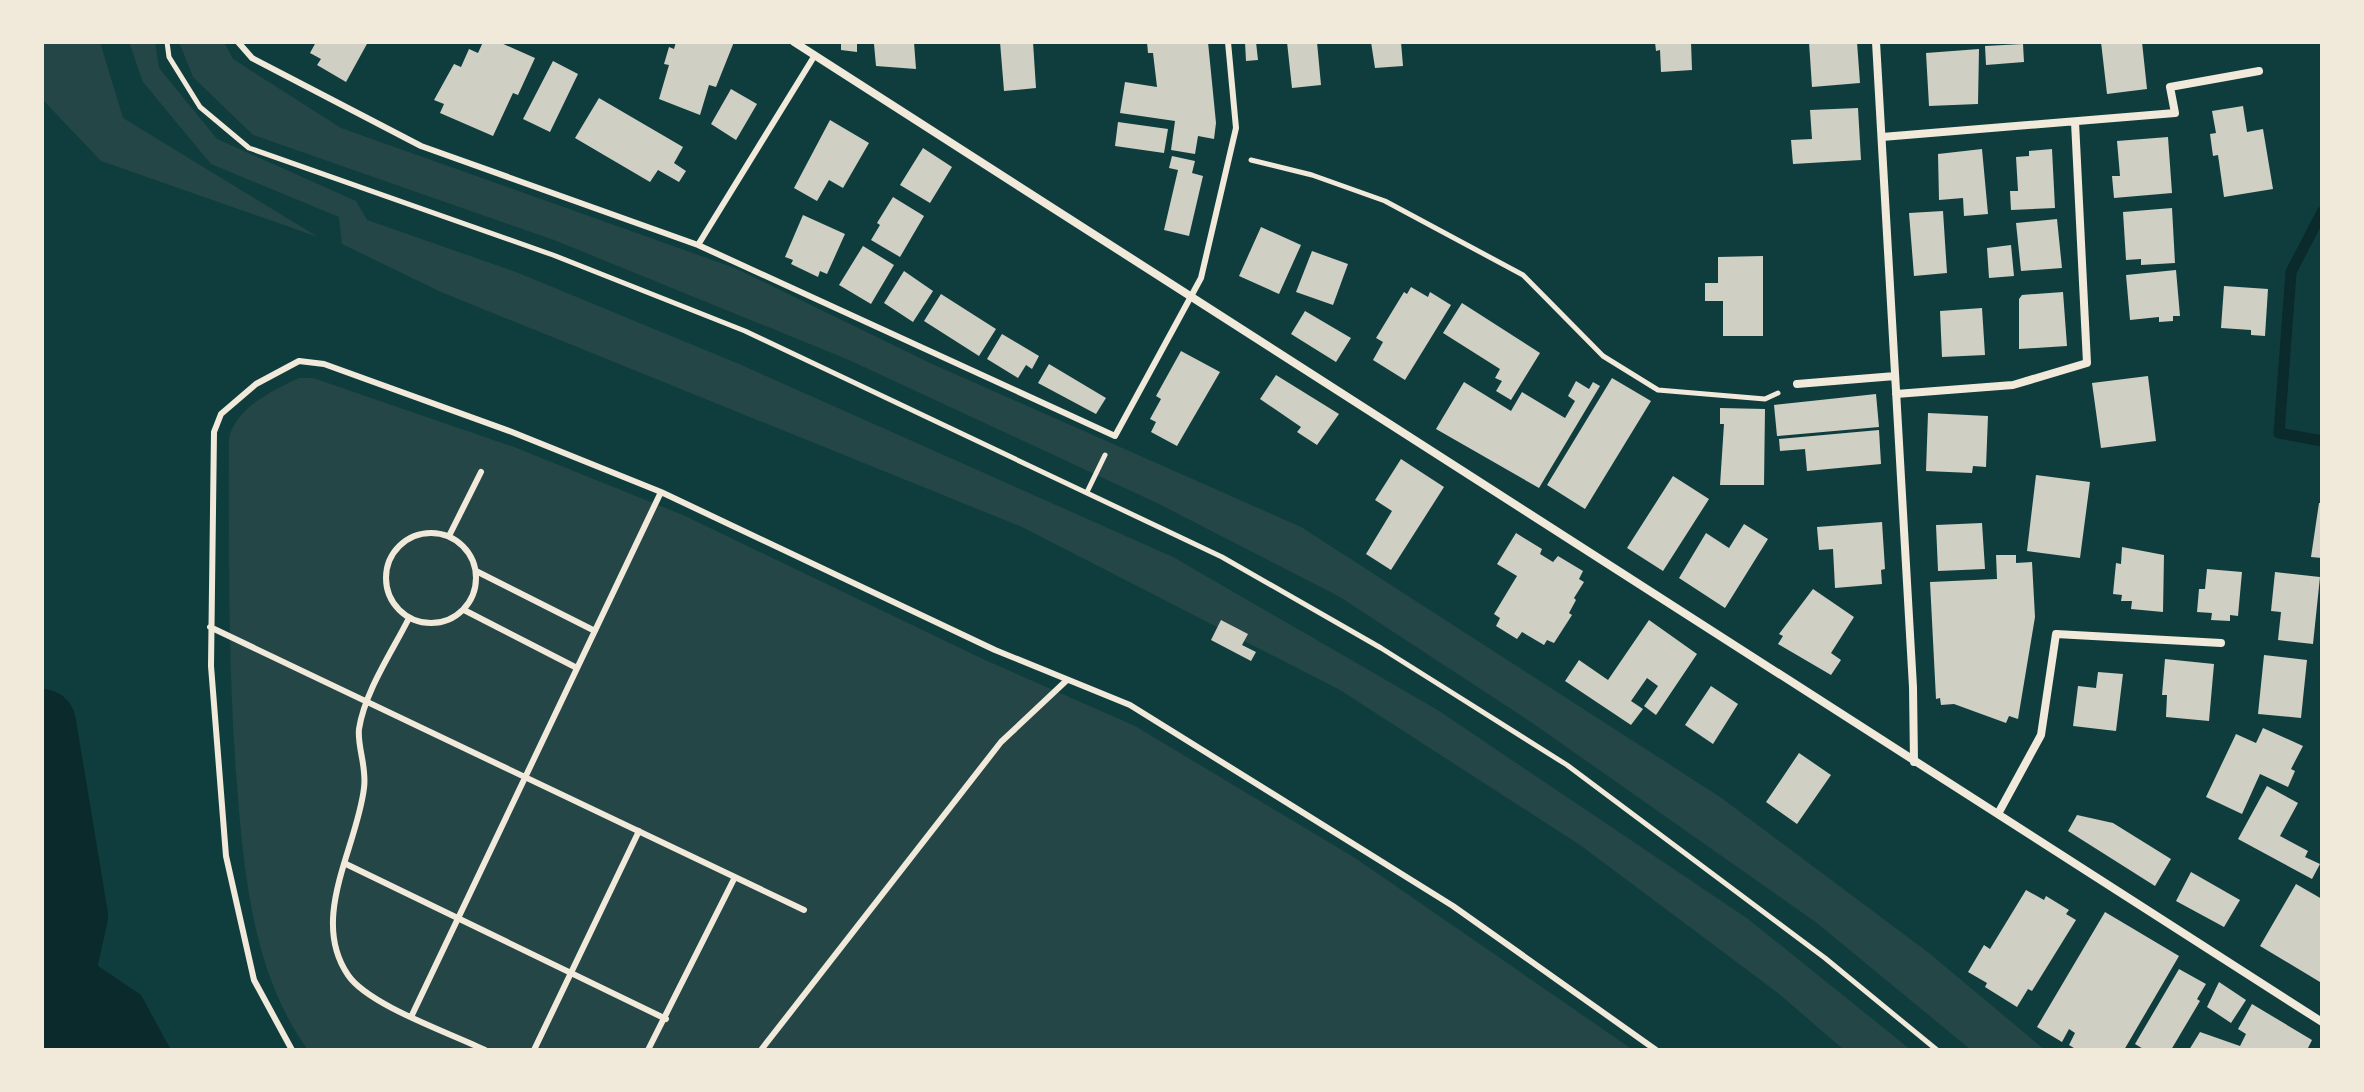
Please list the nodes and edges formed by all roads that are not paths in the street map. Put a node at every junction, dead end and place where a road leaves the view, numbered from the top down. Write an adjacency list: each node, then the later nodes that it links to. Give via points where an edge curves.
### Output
1 (238, 42): 9 (lane, via 252,58 421,146)
2 (794, 42): 5 (street)
3 (1228, 42): 10 (lane, via 1236,128 1201,278)
4 (1876, 42): 8 (street)
5 (815, 55): 9 (lane); 10 (street)
6 (2259, 71): 7 (street, via 2170,87 2175,113)
7 (2075, 122): 8 (street); 13 (street, via 2087,363 2013,385)
8 (1882, 137): 11 (street)
9 (698, 245): 10 (lane, via 1115,436)
10 (1190, 294): 26 (street)
11 (1895, 376): 12 (street); 13 (street)
12 (1797, 384)
13 (1896, 394): 26 (street)
14 (481, 472): 16 (lane)
15 (661, 492): 20 (lane, via 512,432 324,364 299,361 256,384 221,414 214,432); 21 (lane); 24 (lane)
16 (449, 536): 17 (lane, via 468,550); 19 (lane, via 416,534 393,553 385,581 388,595)
17 (476, 571): 18 (lane, via 474,592); 21 (lane)
18 (464, 610): 19 (lane, via 440,623); 23 (lane)
19 (409, 618): 25 (lane)
20 (210, 627): 25 (lane); 38 (lane, via 226,856 254,980)
21 (595, 631): 23 (lane)
22 (2221, 643): 28 (street, via 2056,634 2041,735)
23 (577, 668): 27 (lane)
24 (1067, 680): 42 (lane, via 1001,742); 43 (lane, via 1130,705 1345,837 1453,906)
25 (368, 702): 27 (lane); 30 (lane, via 359,731 367,768 364,793)
26 (1914, 762): 28 (street)
27 (525, 777): 29 (lane); 33 (lane)
28 (1999, 812): 37 (street)
29 (639, 831): 31 (lane); 34 (lane)
30 (346, 864): 33 (lane); 35 (lane, via 332,928 347,974 372,998)
31 (735, 877): 32 (lane); 36 (lane)
32 (804, 910)
33 (458, 918): 34 (lane); 35 (lane)
34 (571, 973): 36 (lane); 40 (lane)
35 (412, 1015): 39 (lane)
36 (666, 1019): 41 (lane)
37 (2322, 1022)
38 (292, 1050)
39 (485, 1050)
40 (534, 1050)
41 (648, 1050)
42 (761, 1050)
43 (1656, 1050)

